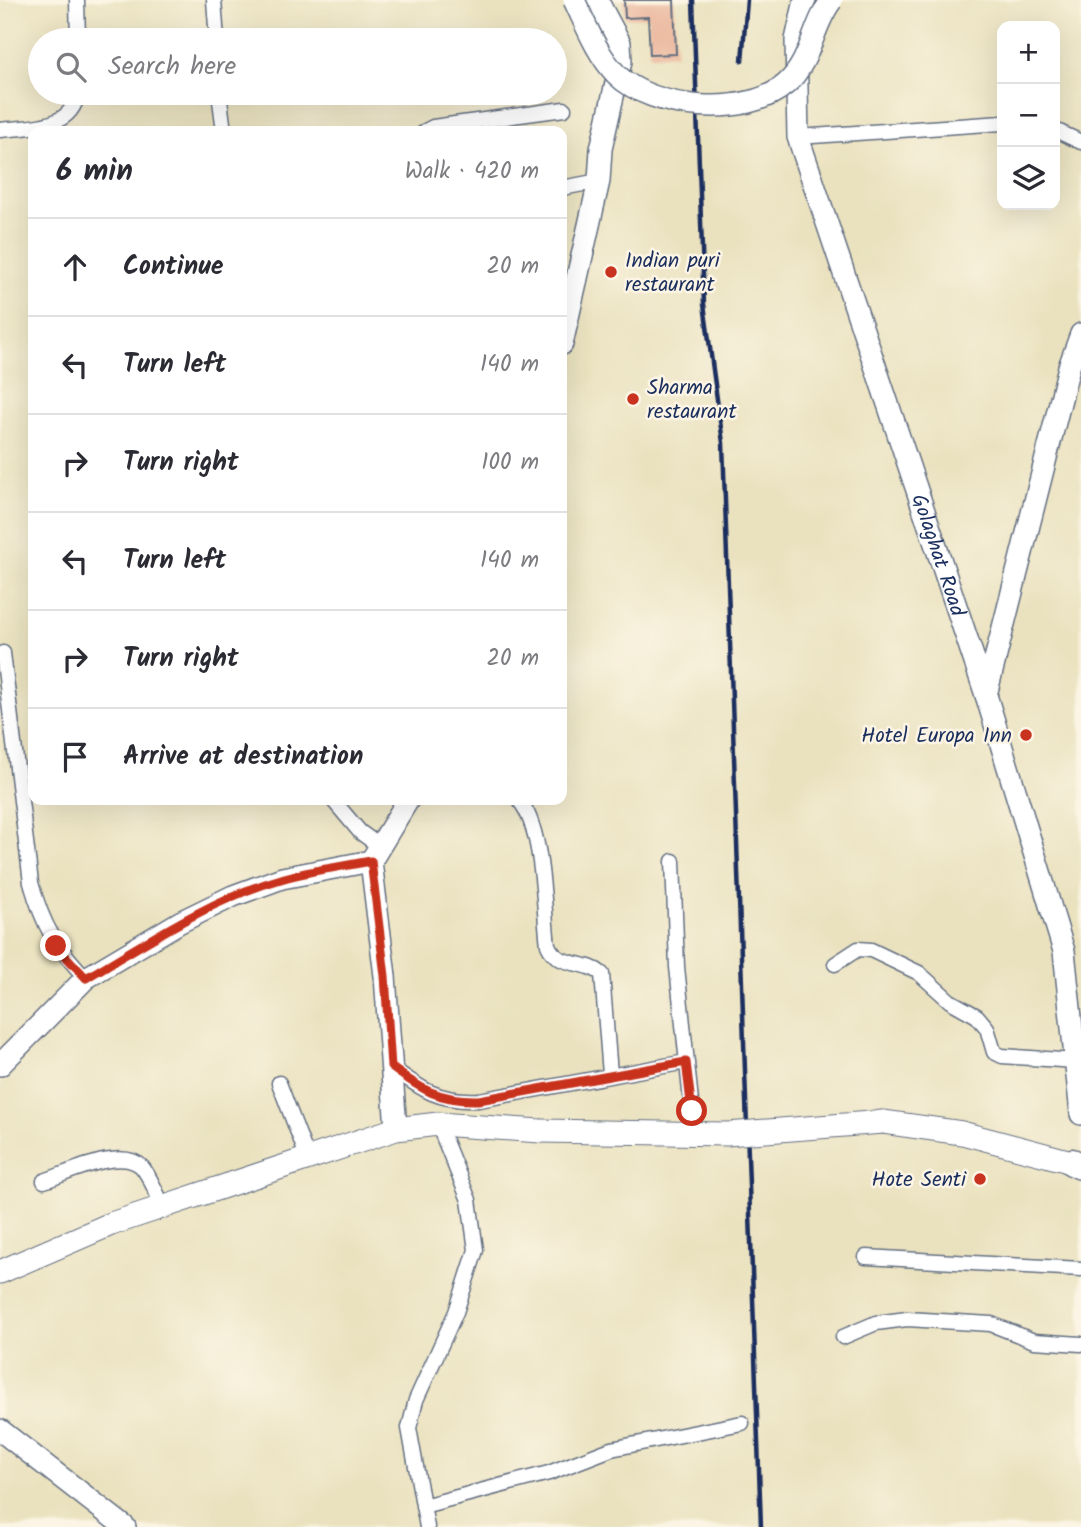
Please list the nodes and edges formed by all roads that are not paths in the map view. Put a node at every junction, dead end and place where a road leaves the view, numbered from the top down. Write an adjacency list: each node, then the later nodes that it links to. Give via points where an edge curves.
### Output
1 (77, 0): 7 (street)
2 (214, 0): 8 (street)
3 (574, 0): 6 (street, bridge, via 618,77 645,92 712,107 749,102 787,84 801,66)
4 (597, 0): 21 (street, via 622,52)
5 (805, 0): 19 (street, Golaghat Road, via 796,40)
6 (830, 1)
7 (78, 28)
8 (216, 28)
9 (75, 105): 13 (street, via 59,123)
10 (221, 105): 14 (street)
11 (564, 109): 15 (street)
12 (997, 123): 19 (street)
13 (34, 126)
14 (223, 126)
15 (440, 126)
16 (28, 127): 17 (street)
17 (0, 130)
18 (1060, 132): 20 (street)
19 (798, 137): 26 (street, Golaghat Road)
20 (1081, 142)
21 (598, 181): 22 (street); 23 (street)
22 (567, 187)
23 (567, 321)
24 (1081, 334): 26 (street)
25 (3, 653): 33 (street, via 31,883 40,916 56,946)
26 (986, 695): 34 (street, Golaghat Road, via 1064,951)
27 (337, 805): 30 (street)
28 (405, 805): 30 (street)
29 (523, 805): 38 (street, via 535,836 551,953 602,974)
30 (374, 853): 33 (street, via 233,896); 37 (street)
31 (673, 861): 35 (street, via 674,931)
32 (835, 964): 34 (street, via 858,948 871,950 919,973 950,1001 977,1016 987,1028 994,1052)
33 (86, 978): 36 (street)
34 (1076, 1061): 41 (street, Golaghat Road)
35 (686, 1062): 38 (street); 40 (street)
36 (0, 1065)
37 (391, 1067): 38 (street, via 419,1089 460,1101); 43 (street)
38 (610, 1074)
39 (279, 1083): 44 (street)
40 (692, 1111)
41 (1081, 1114)
42 (438, 1124): 43 (main road); 45 (main road, bridge, via 727,1134 883,1122 962,1133); 55 (street, via 469,1200 476,1250 409,1428)
43 (396, 1129): 44 (main road)
44 (308, 1159): 47 (main road)
45 (1078, 1162)
46 (44, 1181): 47 (street, via 115,1158 132,1159 144,1169)
47 (163, 1206): 50 (main road, via 68,1240)
48 (866, 1257): 49 (street)
49 (1081, 1269)
50 (0, 1272)
51 (843, 1337): 52 (street, via 876,1323 907,1319 991,1324 1034,1341)
52 (1081, 1345)
53 (742, 1423): 55 (street, via 611,1449 549,1473)
54 (0, 1430): 56 (street)
55 (423, 1506): 57 (street)
56 (125, 1527)
57 (427, 1527)

